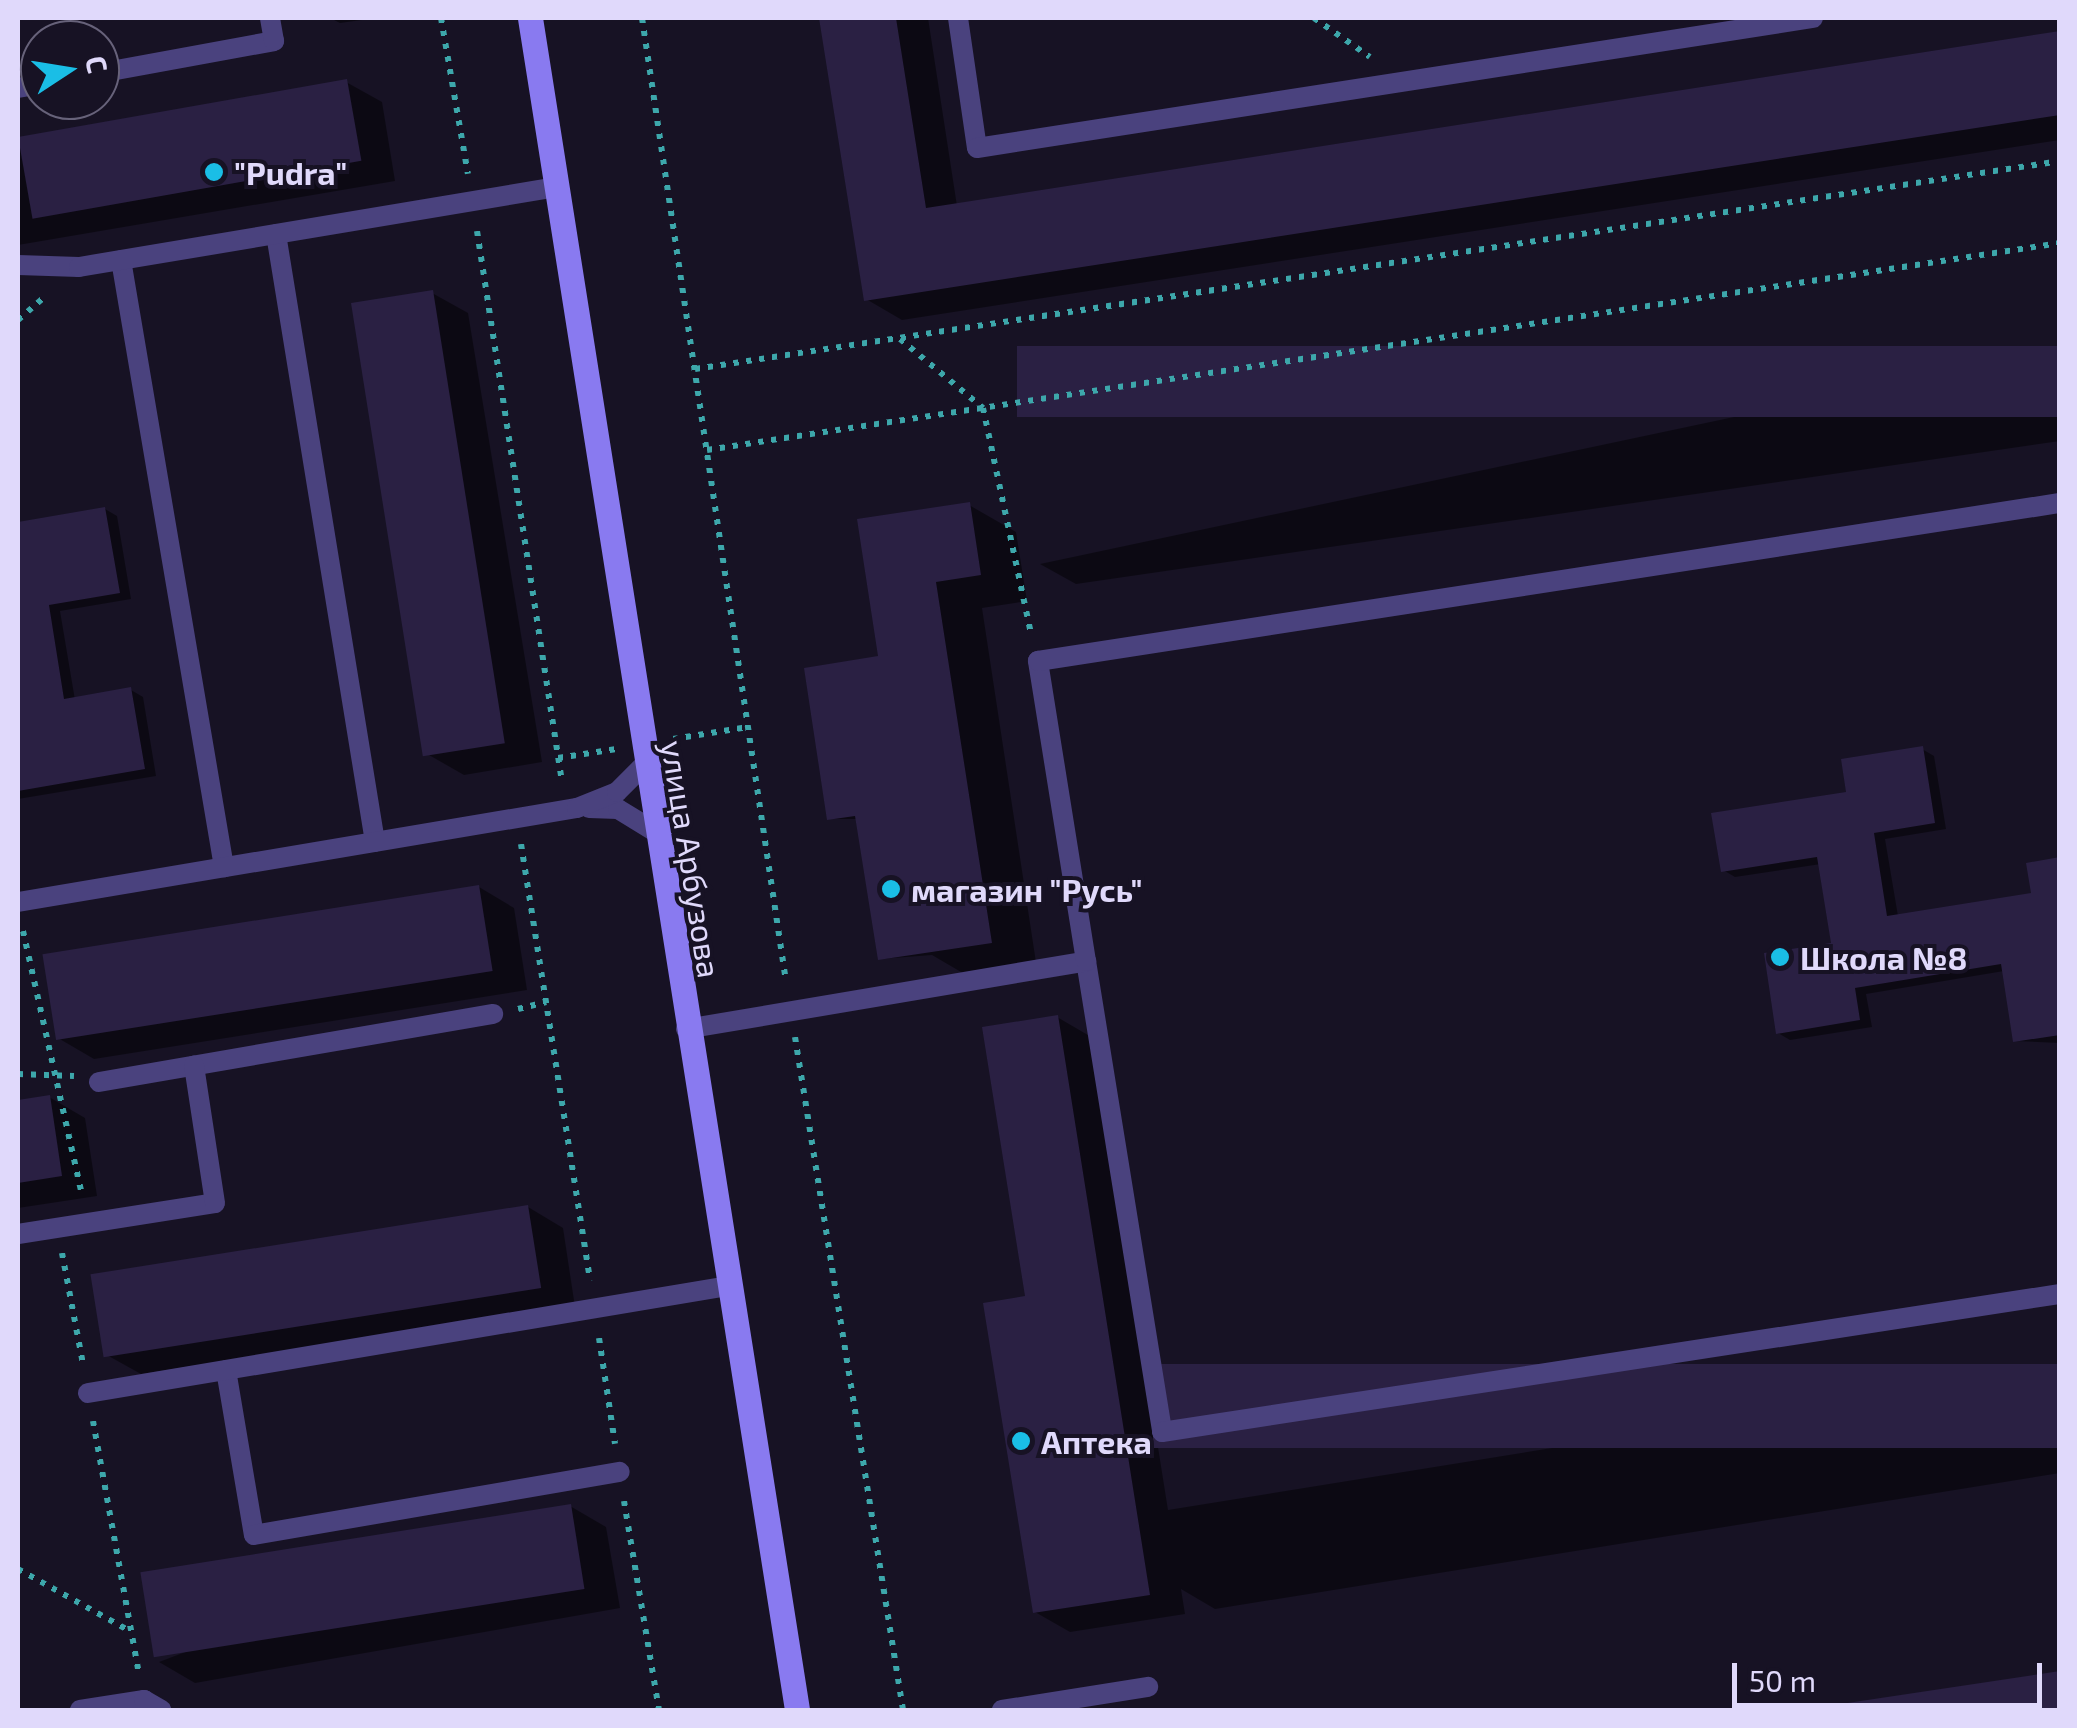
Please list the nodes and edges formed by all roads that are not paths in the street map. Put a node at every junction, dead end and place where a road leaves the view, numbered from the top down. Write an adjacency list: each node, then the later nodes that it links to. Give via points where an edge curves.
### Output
1 (270, 18): 5 (lane, via 274,42)
2 (530, 18): 6 (street, улица Арбузова)
3 (958, 18): 4 (lane, via 977,148)
4 (1813, 18)
5 (120, 69)
6 (557, 187): 7 (lane); 11 (street, улица Арбузова)
7 (276, 234): 8 (lane); 14 (lane)
8 (121, 260): 9 (lane); 15 (lane)
9 (18, 265)
10 (2060, 503): 17 (lane, via 1038,661)
11 (644, 766): 12 (lane, via 617,792); 13 (street, улица Арбузова)
12 (571, 809): 13 (lane, via 618,810); 14 (lane)
13 (654, 831): 19 (street, улица Арбузова)
14 (375, 842): 15 (lane)
15 (224, 867): 16 (lane)
16 (19, 912)
17 (1086, 962): 19 (lane); 24 (lane, via 1162,1432)
18 (493, 1014): 20 (lane)
19 (686, 1028): 23 (street, улица Арбузова)
20 (194, 1066): 21 (lane); 22 (lane, via 215,1202)
21 (99, 1082)
22 (18, 1234)
23 (728, 1286): 25 (lane); 31 (street, улица Арбузова)
24 (2060, 1294)
25 (226, 1370): 26 (lane); 27 (lane, via 254,1535)
26 (88, 1392)
27 (620, 1472)
28 (1148, 1687): 32 (lane)
29 (153, 1705): 30 (lane)
30 (80, 1710)
31 (798, 1710)
32 (1002, 1710)

